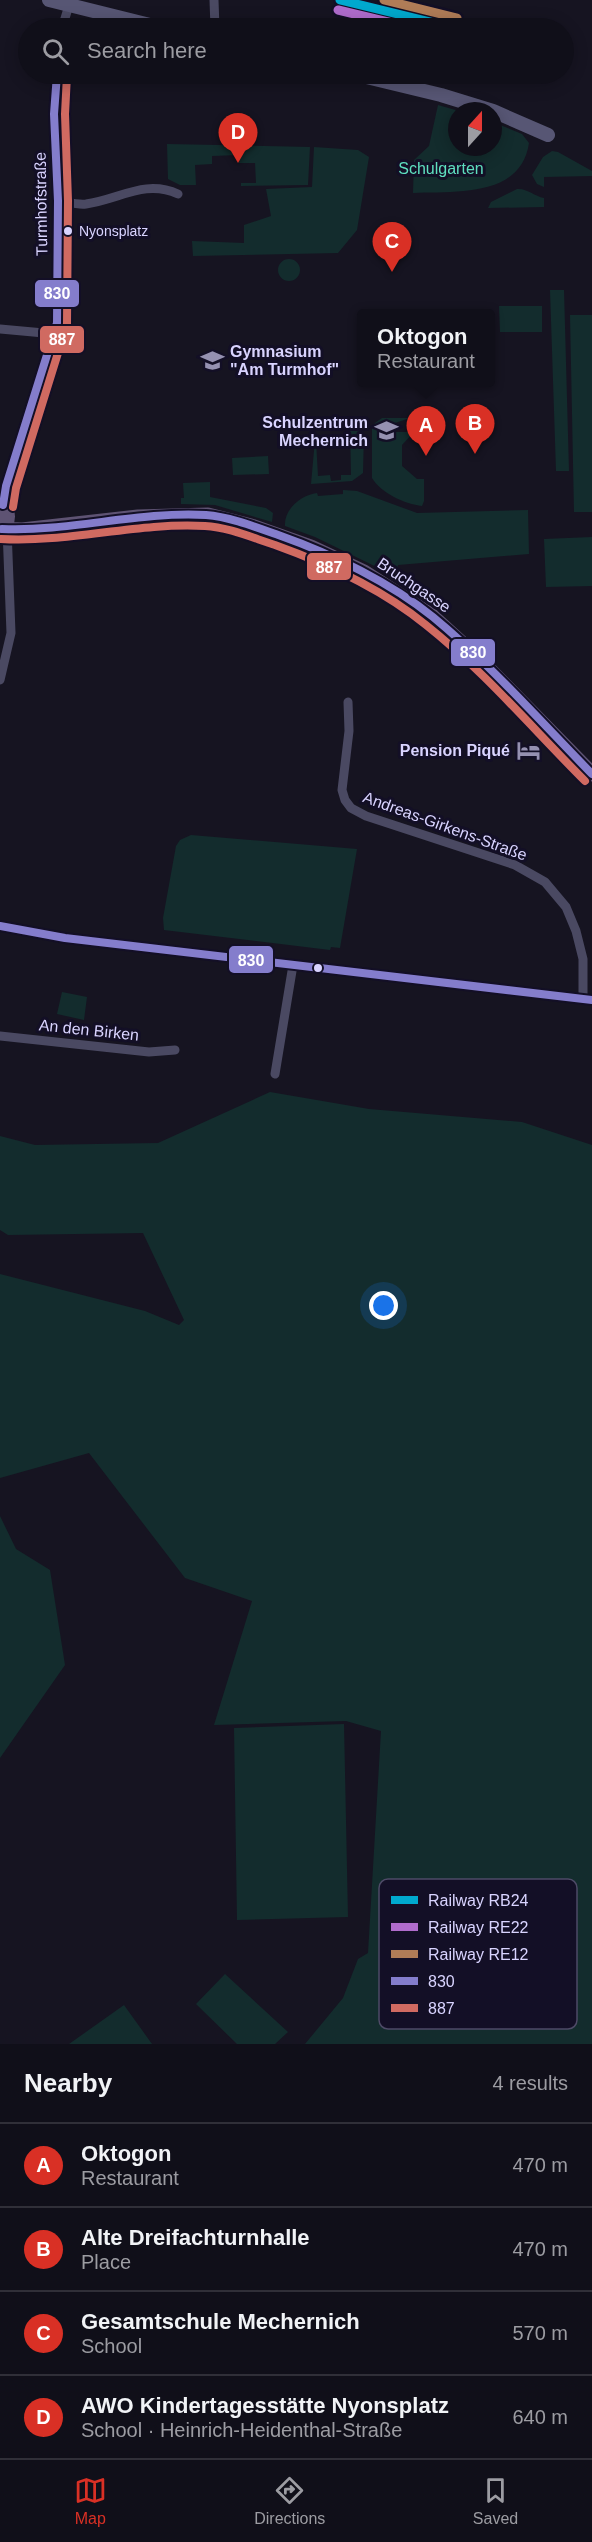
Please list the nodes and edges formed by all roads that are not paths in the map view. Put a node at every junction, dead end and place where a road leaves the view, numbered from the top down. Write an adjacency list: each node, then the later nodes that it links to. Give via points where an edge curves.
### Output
1 (48, 0): 3 (street)
2 (214, 0): 6 (street)
3 (69, 3): 4 (street); 5 (street)
4 (65, 18)
5 (125, 18)
6 (215, 18)
7 (56, 84): 13 (street, Turmhofstraße)
8 (395, 84): 9 (street)
9 (464, 102)
10 (502, 115): 11 (street)
11 (548, 135)
12 (178, 194): 13 (street, via 162,187 84,204)
13 (58, 201): 15 (street, Turmhofstraße)
14 (0, 329): 15 (street)
15 (55, 334): 16 (street, Turmhofstraße, via 6,486)
16 (3, 519): 17 (street, Turmhofstraße, via 11,633); 19 (main road, Bruchgasse, via 22,530 58,524 208,515 276,535 342,561 389,586 448,630)
17 (0, 680)
18 (348, 702): 22 (street, Andreas-Girkens-Straße, via 342,790 351,808 515,865 545,882 566,907 576,931)
19 (592, 774)
20 (0, 927): 21 (street)
21 (292, 965): 22 (street); 25 (street)
22 (587, 999)
23 (0, 1036): 24 (street, An den Birken, via 149,1052)
24 (175, 1050)
25 (275, 1074)

